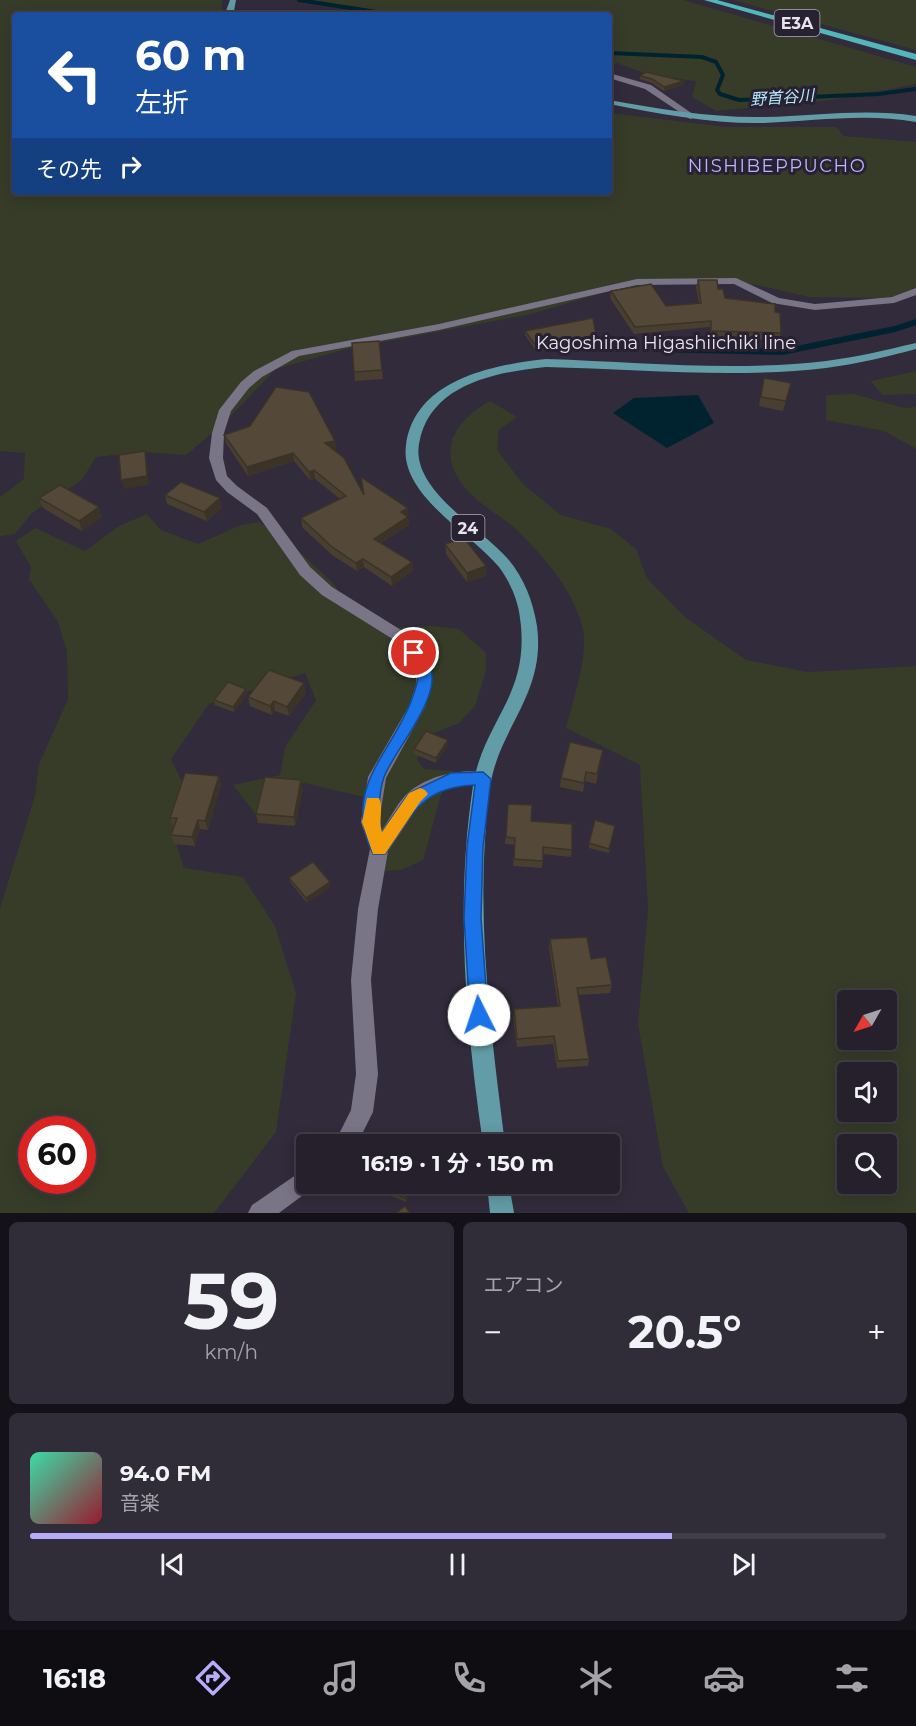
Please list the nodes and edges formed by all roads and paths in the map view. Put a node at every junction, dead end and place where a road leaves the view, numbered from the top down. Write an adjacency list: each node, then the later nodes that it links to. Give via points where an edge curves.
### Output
1 (708, 0): 2 (highway, E3A)
2 (916, 57)
3 (612, 76): 5 (street, via 648,87)
4 (612, 103): 5 (main road)
5 (693, 117): 6 (main road, via 764,120 880,114)
6 (916, 119)
7 (916, 291): 10 (street, via 894,300 815,307 776,301 736,281 637,282 439,327 296,352 245,385 225,410 218,433 216,458 221,477 262,511 305,571 327,591 404,639 424,667 424,685 417,707 376,777 370,822)
8 (916, 346): 9 (main road, Kagoshima Higashiichiki line / 24, via 851,362 806,366 519,365 475,377 439,397 416,428 411,448 418,481 431,497 489,545 510,573 526,608 531,647 528,670)
9 (483, 779): 10 (street, via 451,779 415,797); 12 (main road, Kagoshima Higashiichiki line / 24, via 475,847 473,918)
10 (379, 849): 11 (street, via 368,909 362,980 367,1074 362,1112)
11 (350, 1134)
12 (493, 1134)
13 (296, 1186): 15 (street)
14 (499, 1194): 16 (main road)
15 (260, 1213)
16 (502, 1213)

